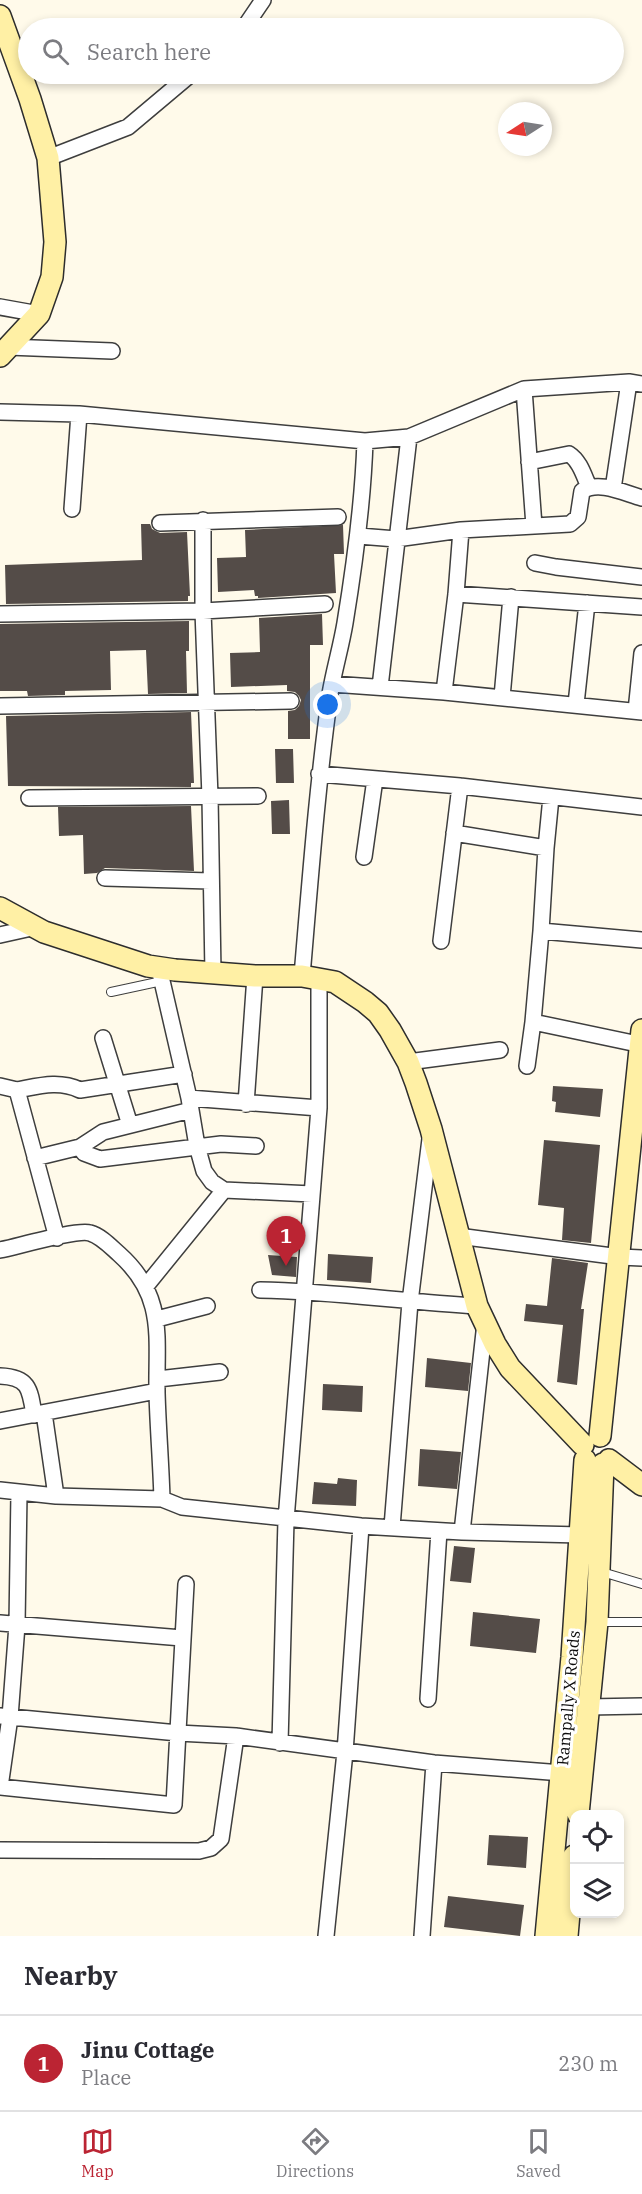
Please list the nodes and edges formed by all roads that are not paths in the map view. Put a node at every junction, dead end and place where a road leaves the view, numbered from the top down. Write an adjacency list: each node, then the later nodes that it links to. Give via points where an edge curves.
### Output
1 (263, 0): 3 (street)
2 (0, 16): 4 (main road)
3 (251, 18)
4 (18, 66)
5 (25, 84): 7 (main road)
6 (179, 84): 7 (street, via 128,127)
7 (48, 158): 9 (main road, via 55,242 52,277)
8 (0, 307): 9 (street)
9 (39, 314): 11 (main road)
10 (112, 351): 11 (street)
11 (4, 352)
12 (636, 383): 13 (street); 20 (street)
13 (524, 389): 16 (street); 18 (street)
14 (0, 412): 15 (street)
15 (79, 414): 17 (street); 22 (street)
16 (409, 437): 17 (street); 29 (street)
17 (365, 441): 28 (street)
18 (529, 462): 19 (street, via 569,454); 26 (street)
19 (589, 487): 20 (street); 26 (street, via 582,491 574,522)
20 (613, 489): 21 (street)
21 (642, 498)
22 (72, 509)
23 (338, 517): 24 (street)
24 (203, 520): 25 (street); 37 (street)
25 (160, 523)
26 (534, 526): 27 (street)
27 (461, 530): 29 (street); 32 (street)
28 (359, 536): 29 (street); 40 (street)
29 (396, 539): 41 (street)
30 (535, 563): 31 (street)
31 (642, 577)
32 (456, 594): 33 (street); 42 (street)
33 (511, 597): 34 (street); 43 (street)
34 (586, 603): 36 (street); 46 (street)
35 (325, 604): 37 (street)
36 (642, 607)
37 (203, 611): 38 (street); 45 (street)
38 (0, 614)
39 (642, 653): 48 (street)
40 (332, 684): 41 (street); 49 (street)
41 (380, 687): 42 (street)
42 (444, 692): 43 (street)
43 (502, 697): 46 (street)
44 (291, 701): 45 (street)
45 (206, 702): 47 (street); 53 (street)
46 (576, 704): 48 (street)
47 (0, 706)
48 (639, 711)
49 (319, 774): 50 (street); 71 (street)
50 (375, 779): 51 (street); 59 (street)
51 (460, 786): 54 (street); 57 (street)
52 (258, 796): 53 (street)
53 (210, 797): 55 (street); 61 (street)
54 (551, 797): 56 (street); 58 (street)
55 (29, 798)
56 (642, 807)
57 (454, 833): 58 (street); 67 (street)
58 (546, 848): 64 (street)
59 (364, 857)
60 (105, 879): 61 (street)
61 (210, 881): 68 (street)
62 (0, 908): 63 (main road)
63 (36, 927): 65 (street); 69 (main road)
64 (541, 931): 66 (street); 73 (street)
65 (0, 935)
66 (642, 940)
67 (441, 941)
68 (213, 973): 69 (main road); 70 (main road)
69 (160, 974): 72 (lane); 79 (street)
70 (255, 976): 71 (main road); 84 (street)
71 (310, 978): 77 (main road, via 335,982 378,1013); 85 (street)
72 (111, 992)
73 (533, 1022): 75 (street); 78 (street)
74 (103, 1038): 80 (street)
75 (641, 1040): 97 (main road)
76 (500, 1050): 77 (street)
77 (408, 1062): 87 (main road)
78 (526, 1066)
79 (184, 1074): 80 (street); 83 (street)
80 (117, 1085): 82 (street, via 80,1090 57,1084); 86 (street)
81 (0, 1086): 82 (street)
82 (17, 1090): 91 (street)
83 (190, 1104): 84 (street); 86 (street); 88 (street)
84 (246, 1104): 85 (street)
85 (319, 1108): 93 (street)
86 (130, 1125): 90 (street, via 103,1132)
87 (431, 1129): 94 (main road); 102 (street)
88 (197, 1146): 89 (street); 90 (street, via 100,1159 84,1153); 92 (street, via 204,1171)
89 (256, 1146)
90 (80, 1147): 91 (street)
91 (35, 1158): 95 (street)
92 (224, 1190): 93 (street); 99 (street)
93 (312, 1194): 101 (street)
94 (458, 1236): 97 (street); 104 (main road)
95 (57, 1238): 96 (street); 99 (street, via 90,1233 135,1268)
96 (0, 1250)
97 (620, 1257): 98 (street); 111 (main road)
98 (642, 1258)
99 (146, 1286): 105 (street)
100 (260, 1290): 101 (street)
101 (305, 1291): 102 (street); 117 (street)
102 (410, 1302): 104 (street); 119 (street)
103 (207, 1306): 105 (street)
104 (481, 1314): 111 (main road, via 510,1368); 121 (street)
105 (157, 1319): 108 (street)
106 (220, 1372): 108 (street)
107 (0, 1376): 109 (street, via 22,1380)
108 (157, 1385): 109 (street); 116 (street)
109 (39, 1414): 110 (street); 115 (street)
110 (0, 1421)
111 (596, 1453): 112 (main road); 122 (main road, Rampally X Roads); 123 (main road)
112 (642, 1485)
113 (0, 1490): 114 (street)
114 (19, 1493): 115 (street); 129 (street)
115 (56, 1496): 116 (street)
116 (162, 1499): 117 (street, via 182,1507)
117 (286, 1520): 118 (street); 137 (street)
118 (361, 1526): 119 (street); 138 (street)
119 (393, 1527): 120 (street)
120 (439, 1531): 121 (street); 131 (street)
121 (462, 1532): 122 (street)
122 (581, 1535): 140 (main road, Rampally X Roads)
123 (600, 1571): 125 (lane); 126 (main road)
124 (186, 1584): 130 (street)
125 (642, 1584)
126 (597, 1622): 127 (lane); 133 (main road)
127 (642, 1622)
128 (0, 1623): 129 (street)
129 (17, 1625): 130 (street); 134 (street)
130 (182, 1638): 135 (street)
131 (428, 1700)
132 (642, 1706): 133 (street)
133 (588, 1707): 142 (main road)
134 (5, 1717): 135 (street); 141 (street)
135 (178, 1733): 136 (street); 141 (street, via 174,1805)
136 (236, 1736): 137 (street); 143 (street, via 221,1839 211,1848)
137 (280, 1743): 138 (street)
138 (345, 1752): 139 (street); 145 (street)
139 (434, 1763): 140 (street); 146 (street)
140 (562, 1773): 147 (main road, Rampally X Roads)
141 (0, 1787)
142 (578, 1810)
143 (0, 1850)
144 (573, 1864): 148 (main road)
145 (326, 1936)
146 (422, 1936)
147 (546, 1936)
148 (567, 1936)

